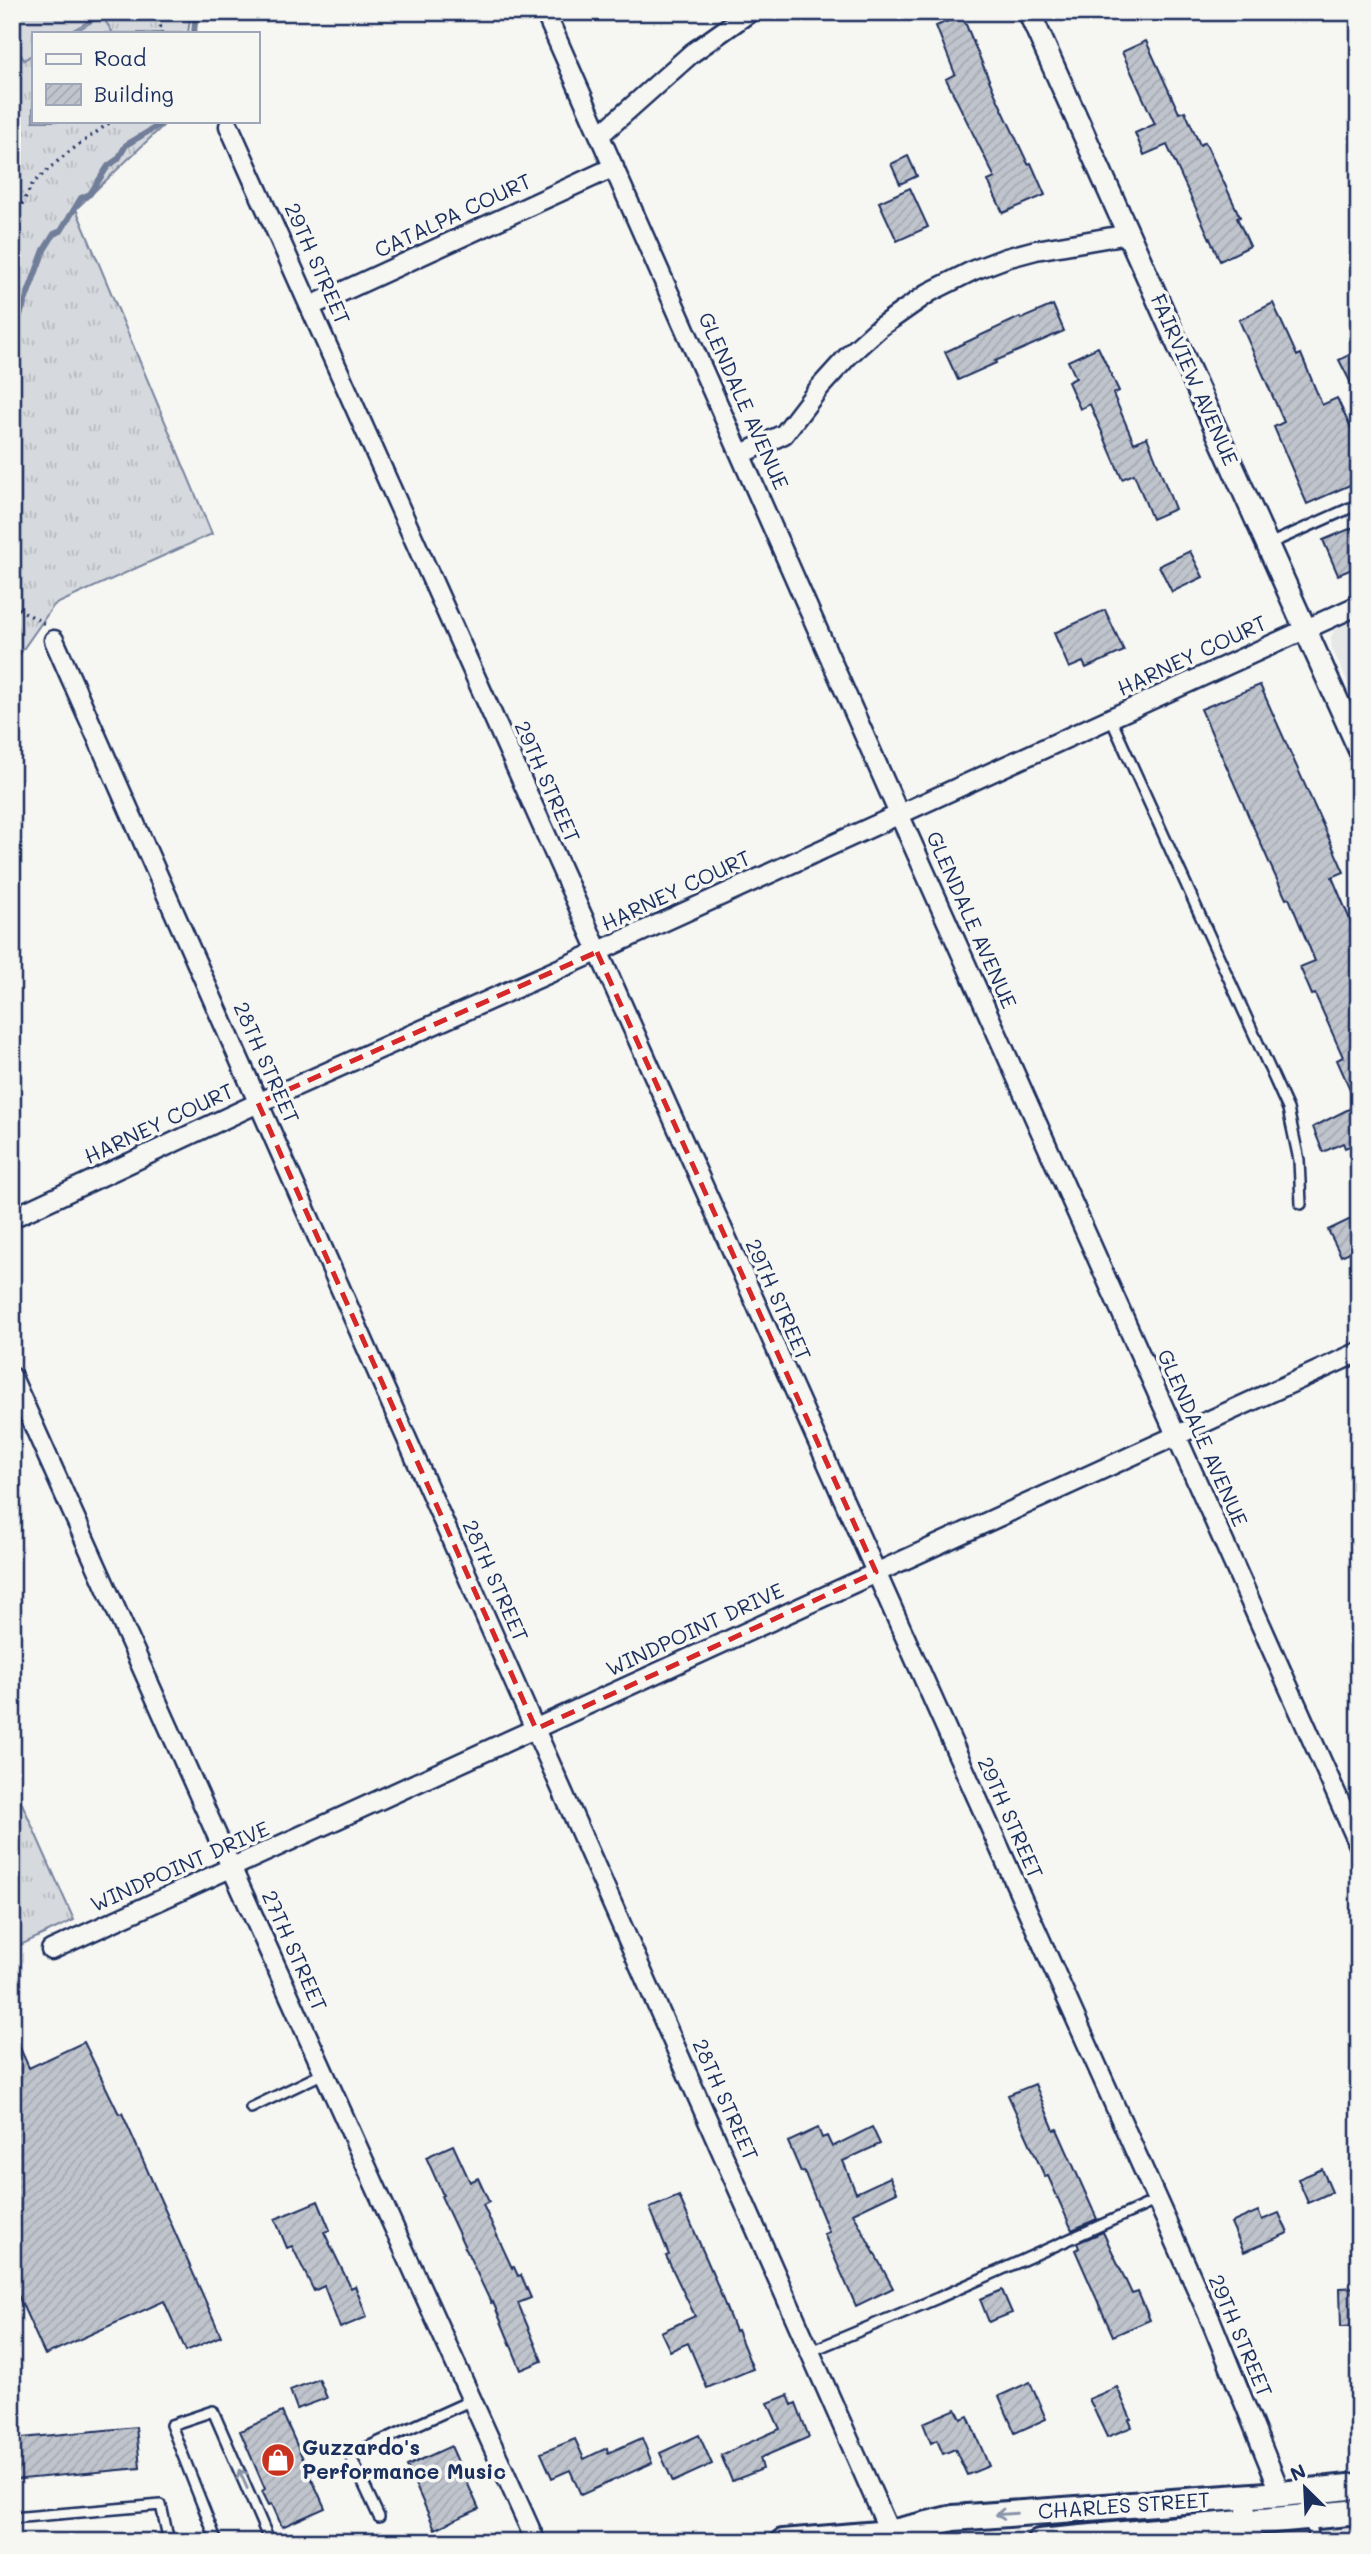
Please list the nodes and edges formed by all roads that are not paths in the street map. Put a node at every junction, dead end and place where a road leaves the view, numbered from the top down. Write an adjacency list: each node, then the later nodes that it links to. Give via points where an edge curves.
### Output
1 (545, 12): 5 (street, GLENDALE AVENUE)
2 (750, 12): 5 (street, via 692,53)
3 (1029, 12): 7 (street, FAIRVIEW AVENUE)
4 (229, 126): 8 (street, 29TH STREET)
5 (600, 135): 6 (street, GLENDALE AVENUE)
6 (614, 167): 8 (street, CATALPA COURT); 9 (street, GLENDALE AVENUE)
7 (1129, 234): 9 (street, via 1006,257 930,292 849,355 784,434); 11 (street, FAIRVIEW AVENUE)
8 (311, 306): 18 (street, 29TH STREET)
9 (742, 454): 17 (street, GLENDALE AVENUE)
10 (1359, 505): 11 (lane)
11 (1268, 545): 13 (street, FAIRVIEW AVENUE)
12 (1359, 605): 13 (street, HARNEY COURT)
13 (1306, 628): 15 (street, HARNEY COURT); 16 (street, FAIRVIEW AVENUE)
14 (54, 640): 19 (street, 28TH STREET)
15 (1111, 719): 17 (street, HARNEY COURT); 20 (lane, via 1288,1109 1299,1160)
16 (1359, 749)
17 (899, 814): 18 (street, HARNEY COURT); 24 (street, GLENDALE AVENUE)
18 (597, 952): 19 (street, HARNEY COURT); 25 (street, 29TH STREET)
19 (258, 1103): 21 (street, HARNEY COURT); 26 (street, 28TH STREET)
20 (1301, 1204)
21 (12, 1218)
22 (1359, 1352): 24 (street, WINDPOINT DRIVE)
23 (12, 1377): 28 (street, 27TH STREET)
24 (1176, 1436): 25 (street, WINDPOINT DRIVE); 27 (street, GLENDALE AVENUE)
25 (876, 1572): 26 (street, WINDPOINT DRIVE); 32 (street, 29TH STREET)
26 (536, 1729): 28 (street, WINDPOINT DRIVE); 33 (street, 28TH STREET)
27 (1359, 1845)
28 (232, 1869): 29 (street, WINDPOINT DRIVE); 30 (street, 27TH STREET)
29 (51, 1950)
30 (324, 2073): 31 (lane); 34 (street, 27TH STREET)
31 (251, 2108)
32 (1156, 2201): 33 (lane); 36 (street, 29TH STREET, via 1212,2323)
33 (811, 2351): 43 (street, 28TH STREET)
34 (472, 2400): 40 (lane, via 350,2455); 47 (street, 27TH STREET)
35 (1359, 2486): 36 (main road, CHARLES STREET)
36 (1281, 2494): 37 (main road, CHARLES STREET)
37 (1245, 2497): 42 (street); 43 (main road, CHARLES STREET, one-way to 43, via 953,2518)
38 (1359, 2512): 39 (main road, CHARLES STREET)
39 (1309, 2516): 42 (main road, CHARLES STREET); 51 (lane)
40 (379, 2517)
41 (12, 2518): 44 (lane, via 161,2505)
42 (1250, 2532): 50 (main road, CHARLES STREET)
43 (892, 2537): 48 (main road, CHARLES STREET); 49 (main road, CHARLES STREET)
44 (169, 2542)
45 (218, 2542): 46 (lane, one-way to 45, via 213,2411 171,2425)
46 (270, 2542)
47 (536, 2542)
48 (782, 2542)
49 (923, 2542)
50 (1039, 2542)
51 (1314, 2542)

